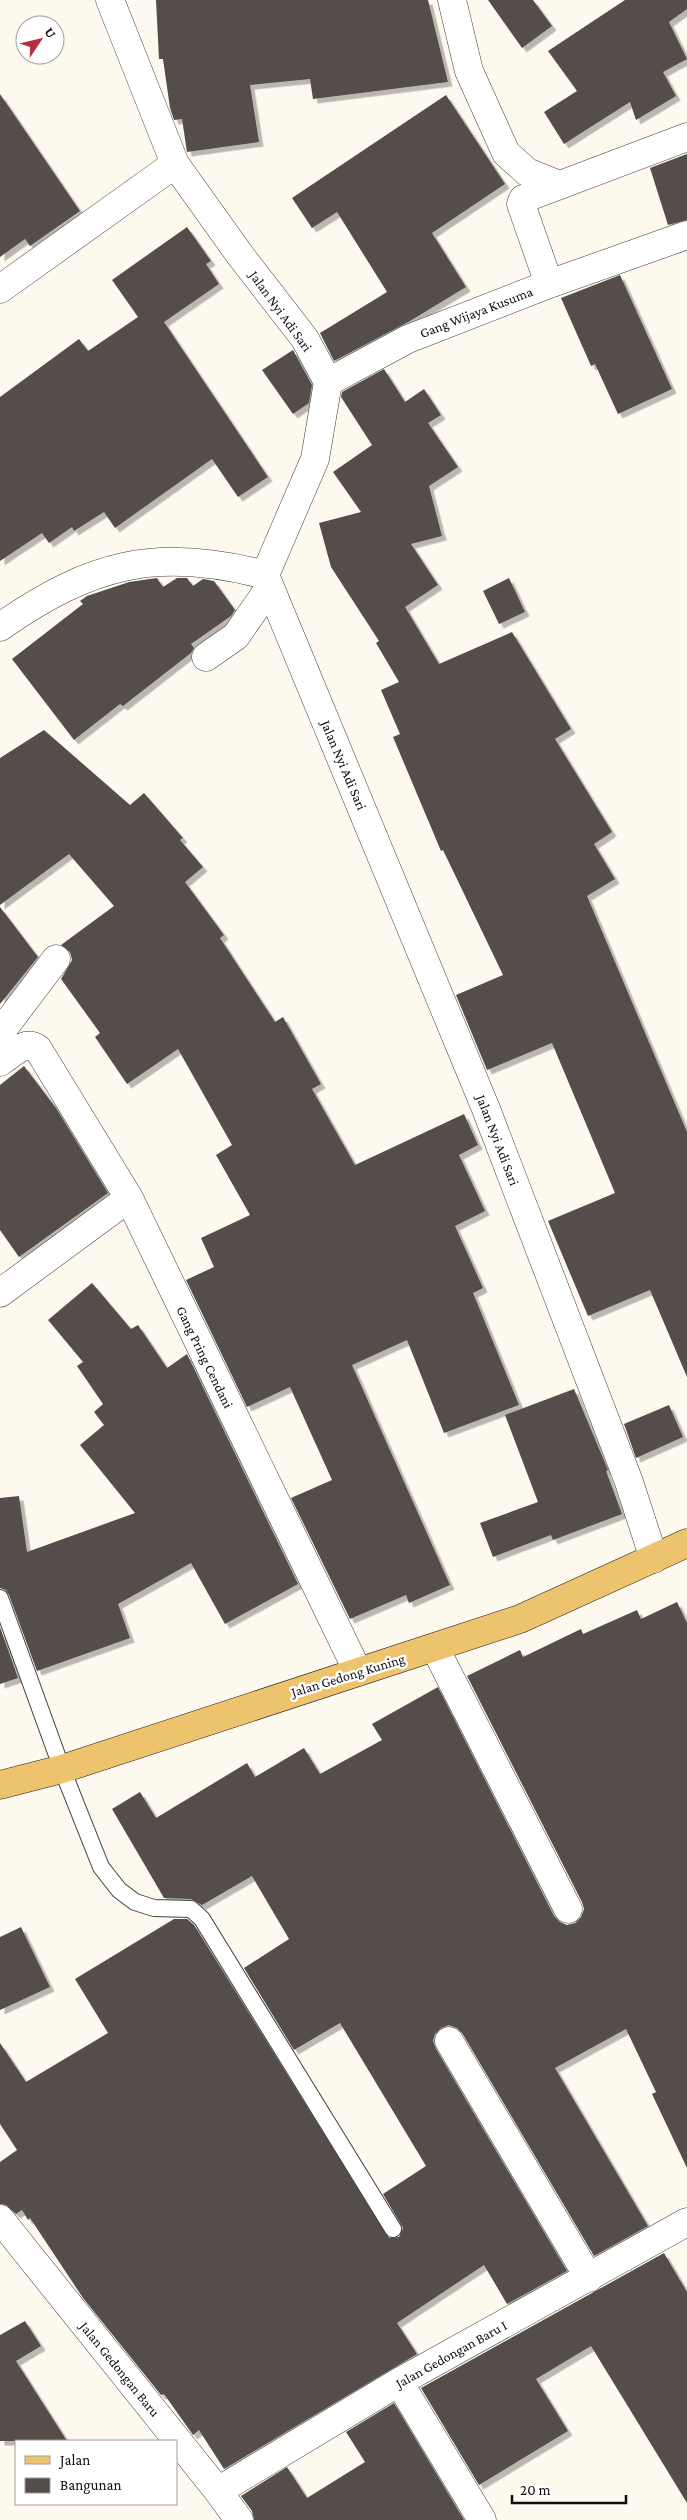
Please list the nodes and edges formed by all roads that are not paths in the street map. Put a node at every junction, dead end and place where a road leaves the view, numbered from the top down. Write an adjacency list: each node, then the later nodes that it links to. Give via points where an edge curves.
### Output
1 (110, 0): 4 (street, Jalan Nyi Adi Sari)
2 (452, 0): 5 (street, via 468,71 506,153 527,172)
3 (687, 138): 5 (street, Gang Wijaya Kusuma)
4 (175, 164): 8 (street); 9 (street, Jalan Nyi Adi Sari, via 305,339)
5 (559, 185): 7 (street, Gang Wijaya Kusuma, via 528,196 521,204)
6 (687, 235): 7 (street)
7 (549, 284): 9 (street, Gang Wijaya Kusuma, via 408,339)
8 (0, 289)
9 (328, 382): 10 (street, via 315,459)
10 (267, 581): 11 (street, via 237,567 184,561 131,563 94,573 26,608); 12 (street, via 236,636); 19 (street, Jalan Nyi Adi Sari, via 486,1109 628,1482)
11 (0, 627)
12 (206, 657)
13 (56, 959): 14 (street)
14 (0, 1033)
15 (0, 1062): 16 (street, Gang Pring Cendani, via 27,1044 38,1049)
16 (129, 1198): 17 (street); 22 (street, Gang Pring Cendani)
17 (0, 1293)
18 (686, 1548): 19 (main road, Jalan Gedong Kuning)
19 (654, 1559): 21 (main road, Jalan Gedong Kuning, via 520,1619)
20 (0, 1598): 23 (lane)
21 (435, 1648): 22 (main road, Jalan Gedong Kuning); 25 (street)
22 (358, 1672): 23 (main road, Jalan Gedong Kuning)
23 (62, 1768): 24 (main road, Jalan Gedong Kuning); 29 (lane, via 101,1867 119,1890 135,1902 154,1908 191,1909 202,1919)
24 (0, 1785)
25 (568, 1909)
26 (449, 2041): 30 (street)
27 (0, 2219): 32 (street, Jalan Gedongan Baru)
28 (687, 2222): 30 (street, Jalan Gedongan Baru I)
29 (393, 2229)
30 (589, 2278): 31 (street, Jalan Gedongan Baru I)
31 (399, 2382): 34 (street, Jalan Gedongan Baru I); 36 (street)
32 (177, 2440)
33 (178, 2441): 34 (street, Jalan Gedongan Baru)
34 (218, 2491): 35 (street, Jalan Gedongan Baru)
35 (239, 2520)
36 (482, 2520)

